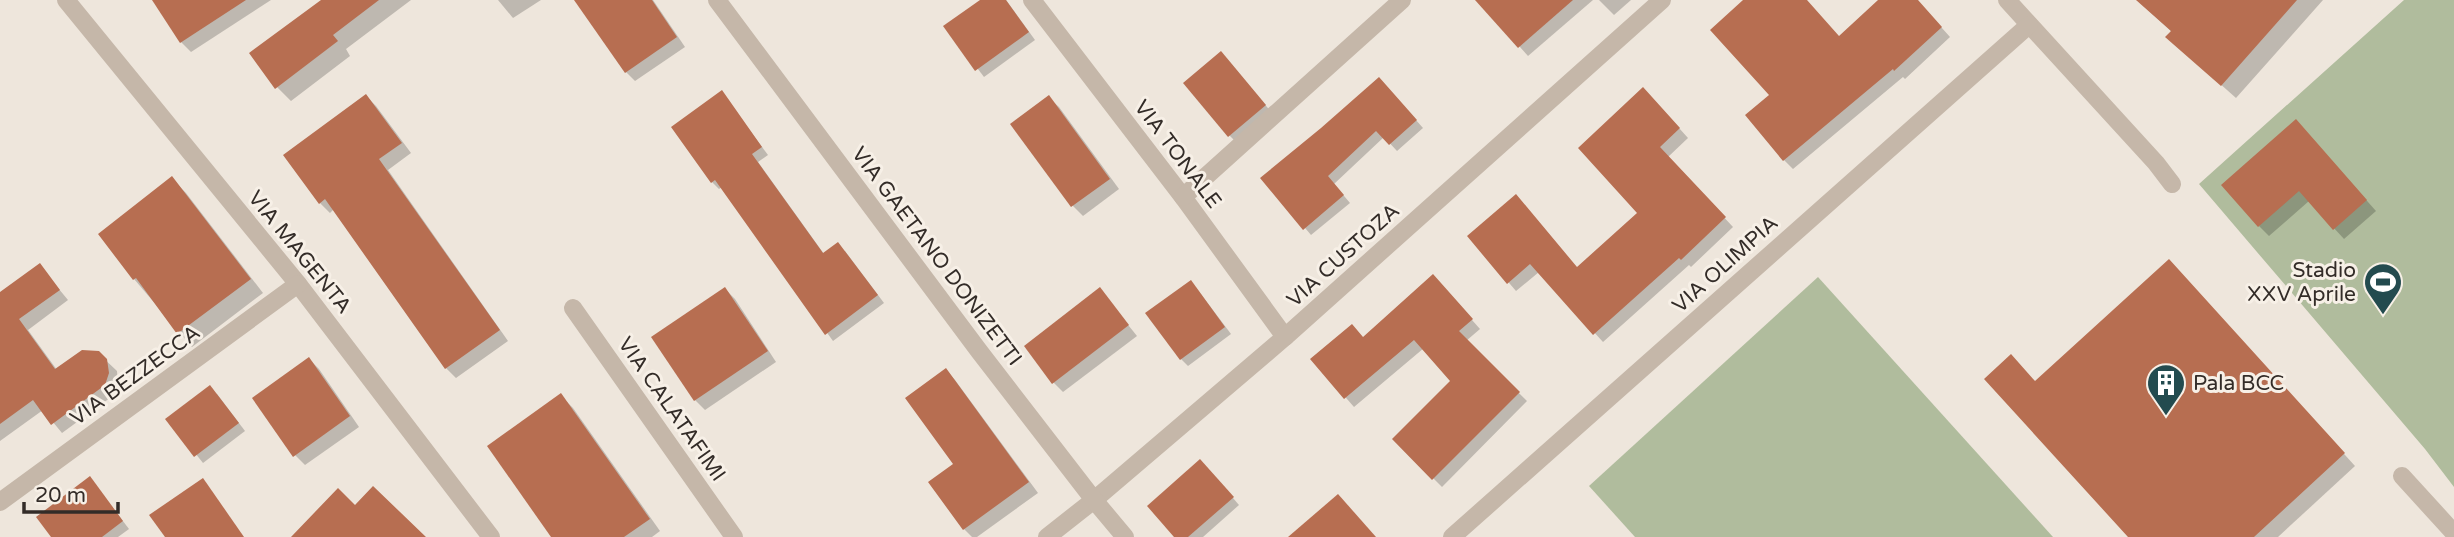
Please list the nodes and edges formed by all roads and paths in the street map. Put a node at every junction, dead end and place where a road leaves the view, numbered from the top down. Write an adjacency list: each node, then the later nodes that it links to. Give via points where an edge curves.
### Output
1 (66, 0): 10 (street, VIA MAGENTA)
2 (717, 0): 14 (street, VIA GAETANO DONIZETTI)
3 (1032, 0): 9 (street, VIA TONALE)
4 (1402, 0): 9 (street)
5 (1662, 0): 12 (street, VIA CUSTOZA)
6 (2007, 0): 7 (street)
7 (2029, 25): 8 (street); 21 (street, VIA OLIMPIA)
8 (2172, 184)
9 (1183, 197): 12 (street, VIA TONALE)
10 (298, 284): 15 (street, VIA BEZZECCA); 17 (street, VIA MAGENTA)
11 (573, 308): 18 (street, VIA CALATAFIMI)
12 (1285, 337): 14 (street, VIA CUSTOZA)
13 (2402, 476): 16 (street)
14 (1094, 500): 19 (street, VIA CUSTOZA); 20 (street, VIA GAETANO DONIZETTI)
15 (0, 502)
16 (2454, 533)
17 (491, 537)
18 (734, 537)
19 (1046, 537)
20 (1125, 537)
21 (1452, 537)

